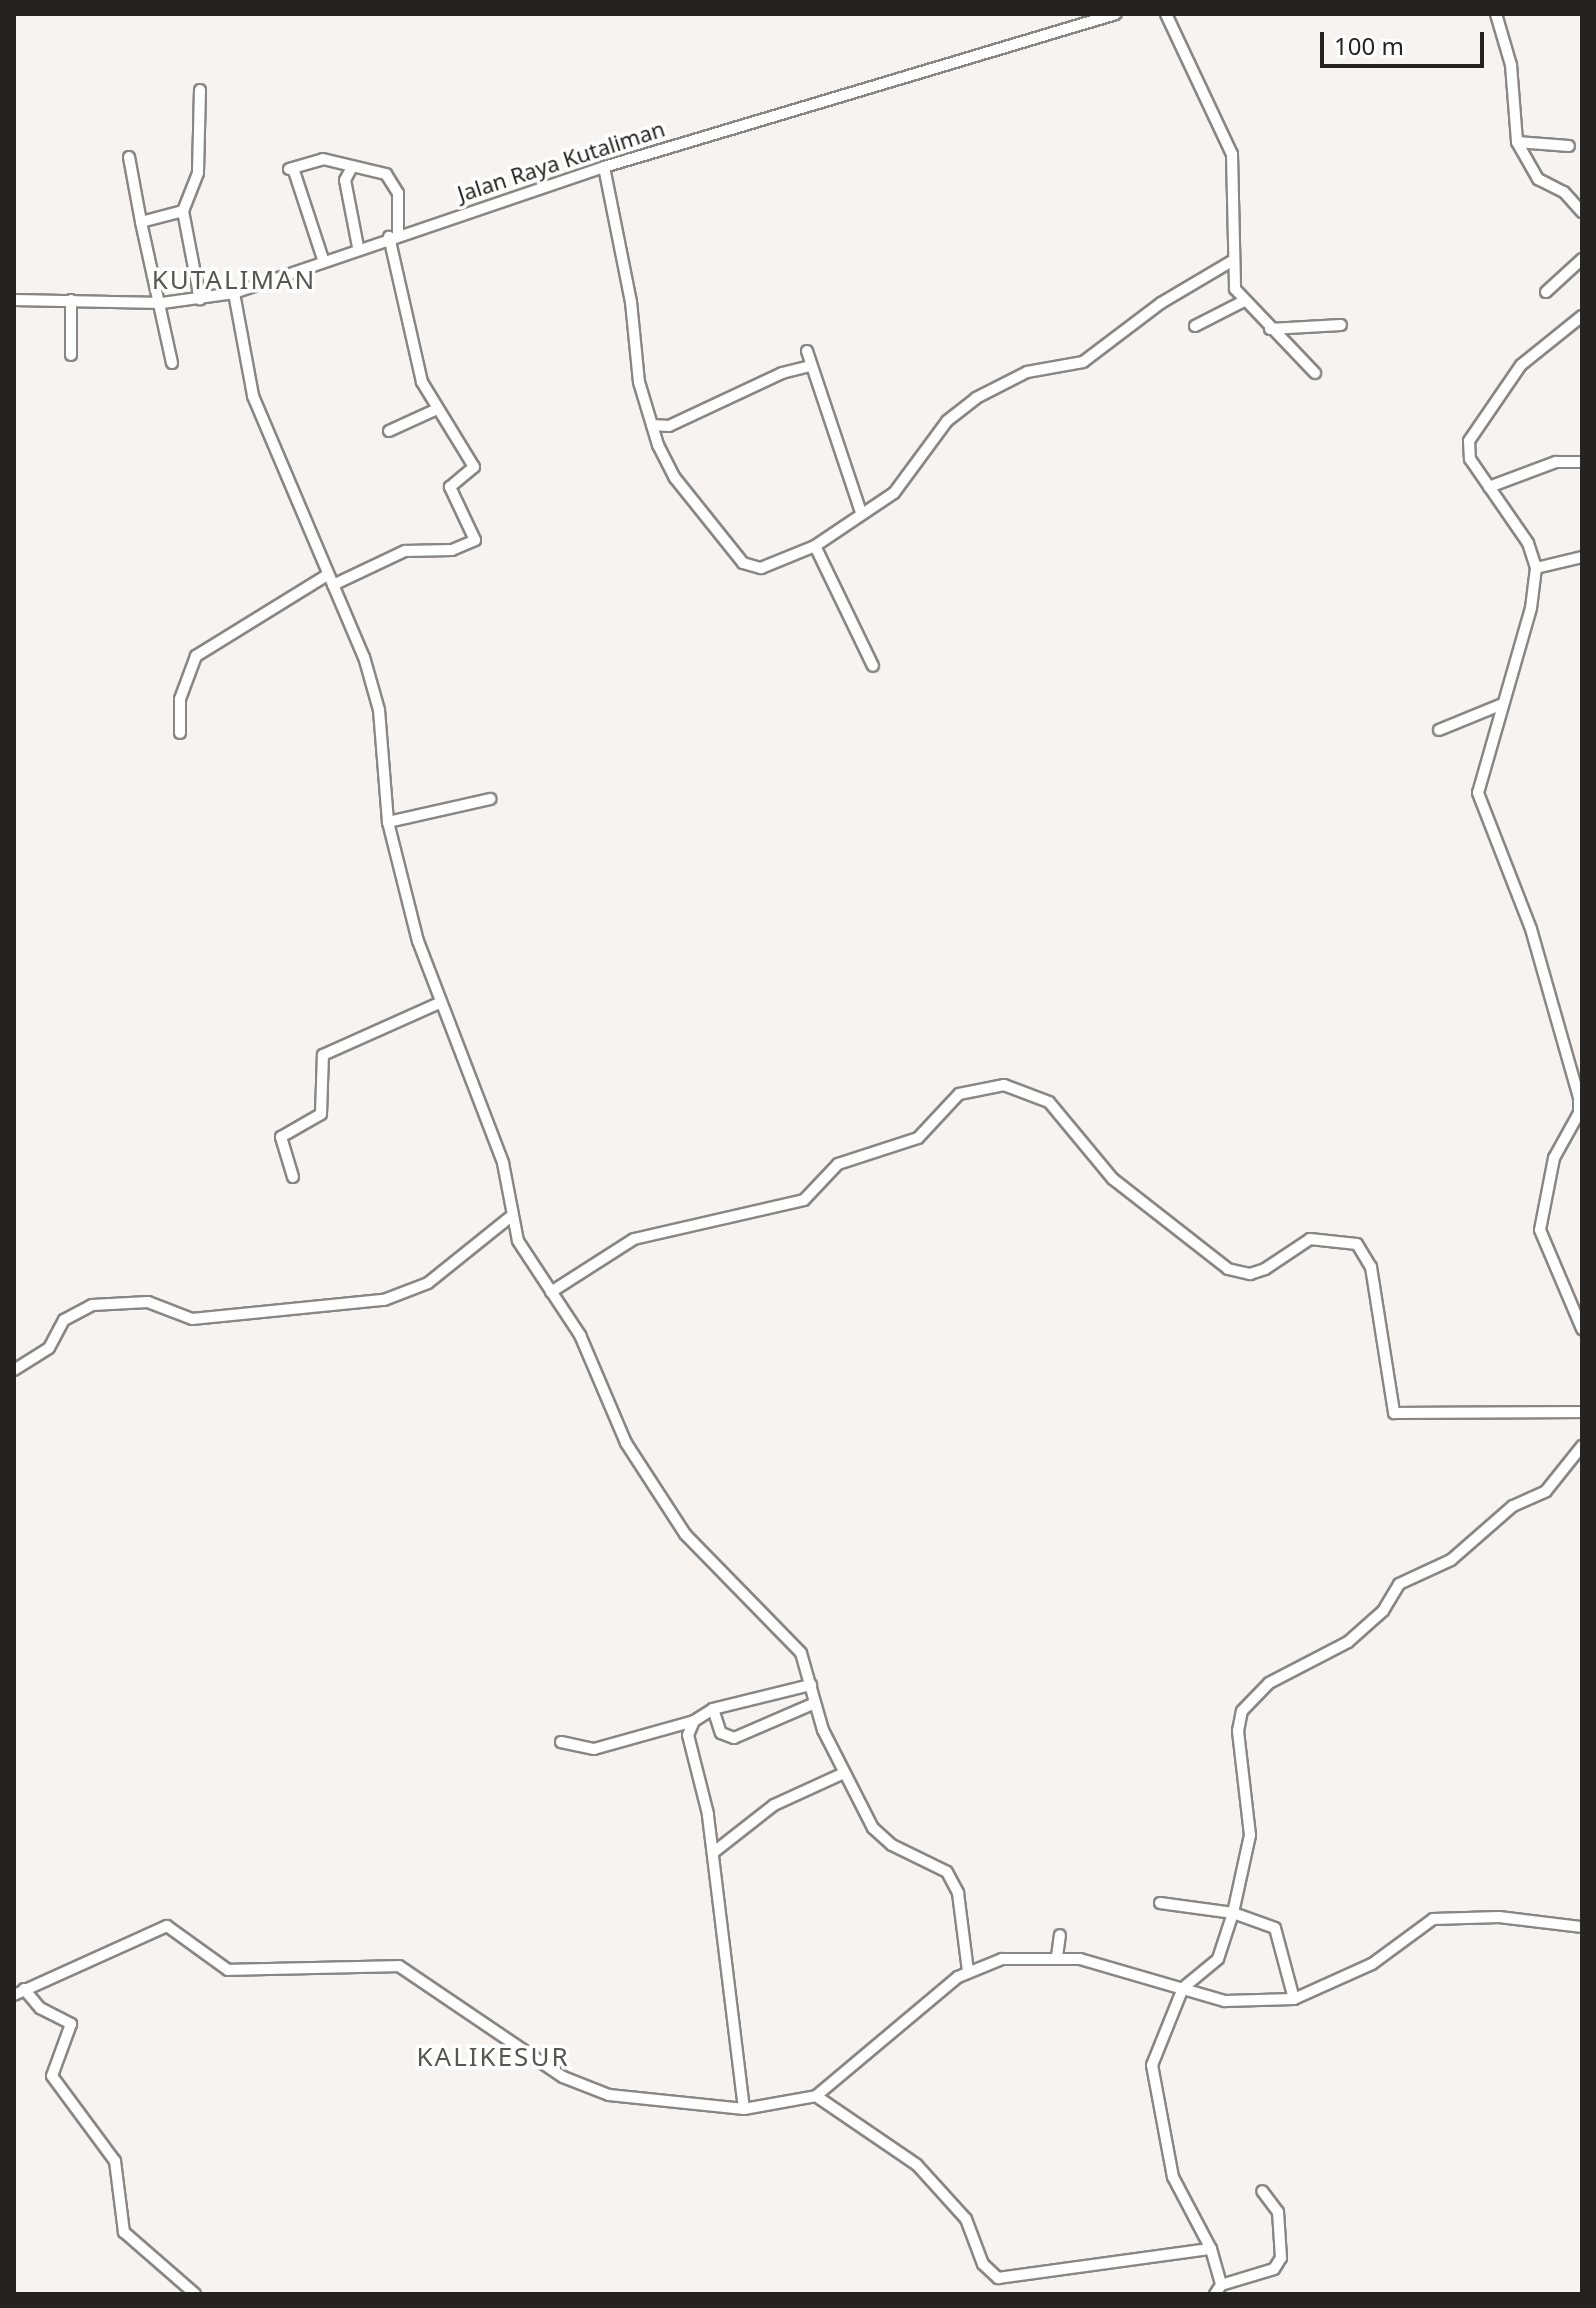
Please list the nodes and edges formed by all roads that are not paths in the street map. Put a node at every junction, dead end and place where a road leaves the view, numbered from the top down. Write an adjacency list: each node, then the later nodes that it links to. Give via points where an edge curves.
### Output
1 (1116, 14): 9 (street, Jalan Raya Kutaliman)
2 (1166, 14): 17 (street, via 1232,154)
3 (1496, 14): 5 (street, via 1511,65)
4 (200, 90): 10 (street, via 198,173)
5 (1517, 142): 6 (street); 11 (street, via 1538,179 1564,192)
6 (1569, 146)
7 (129, 157): 12 (street)
8 (352, 167): 13 (street, via 391,180); 14 (street, via 345,180); 15 (street, via 323,159 291,169)
9 (604, 167): 13 (street, Jalan Raya Kutaliman); 35 (street)
10 (183, 211): 12 (street); 20 (street)
11 (1582, 212)
12 (141, 222): 24 (street)
13 (394, 236): 14 (street, Jalan Raya Kutaliman); 34 (street, via 422,382)
14 (358, 247): 15 (street, Jalan Raya Kutaliman)
15 (323, 259): 19 (street, Jalan Raya Kutaliman)
16 (1582, 259): 18 (street)
17 (1232, 261): 23 (street, via 1232,277); 39 (street, via 1161,303 1083,362 1027,372 976,398 947,421 894,493)
18 (1546, 292)
19 (234, 293): 20 (street, Jalan Raya Kutaliman); 43 (street, via 253,396)
20 (200, 299): 24 (street, Jalan Raya Kutaliman)
21 (14, 300): 22 (street, Jalan Raya Kutaliman)
22 (71, 300): 24 (street, Jalan Raya Kutaliman); 30 (street)
23 (1244, 301): 27 (street); 28 (street)
24 (162, 303): 31 (street)
25 (1582, 316): 38 (street, via 1521,365 1471,432 1470,459)
26 (1341, 325): 28 (street)
27 (1195, 326)
28 (1270, 329): 33 (street)
29 (807, 351): 32 (street)
30 (71, 355)
31 (172, 363)
32 (811, 366): 35 (street, via 782,373 669,426); 39 (street)
33 (1315, 373)
34 (437, 409): 36 (street); 43 (street, via 474,467 450,487 475,540 452,550 405,551)
35 (652, 425): 40 (street, via 675,478 743,563 761,568)
36 (389, 431)
37 (1582, 462): 38 (street, via 1556,462)
38 (1489, 487): 42 (street, via 1528,543)
39 (861, 512): 40 (street)
40 (815, 546): 44 (street)
41 (1582, 557): 42 (street)
42 (1536, 568): 45 (street, via 1531,608)
43 (330, 580): 47 (street, via 196,656 180,699); 49 (street, via 379,710)
44 (873, 666)
45 (1500, 705): 46 (street); 54 (street, via 1479,804 1531,929 1579,1098 1579,1113 1554,1158 1540,1230)
46 (1439, 730)
47 (180, 733)
48 (490, 799): 49 (street)
49 (388, 822): 50 (street)
50 (439, 1003): 51 (street, via 323,1055 321,1114 281,1137); 52 (street, via 503,1163)
51 (293, 1177)
52 (510, 1217): 53 (street); 55 (street, via 428,1283 384,1300 192,1319 148,1302 92,1305 64,1320 49,1348)
53 (551, 1292): 56 (street, via 634,1239 804,1200 838,1164 918,1138 959,1094 1004,1085 1049,1102 1113,1179 1228,1269 1265,1269 1310,1239 1357,1244 1371,1267 1394,1413); 58 (street, via 580,1335 626,1443 653,1486 685,1534 796,1646)
54 (1582, 1329)
55 (14, 1370)
56 (1582, 1412)
57 (1582, 1446): 66 (street, via 1546,1491 1513,1506 1451,1560 1399,1584 1383,1611 1348,1642 1269,1683 1242,1711 1239,1742 1250,1835)
58 (811, 1685): 59 (street); 60 (street)
59 (815, 1703): 60 (street, via 734,1738 721,1733); 63 (street)
60 (713, 1709): 61 (street)
61 (694, 1721): 62 (street, via 594,1749); 64 (street, via 687,1748)
62 (561, 1742)
63 (844, 1773): 64 (street, via 774,1805); 70 (street, via 873,1828 892,1845 947,1872 958,1893)
64 (714, 1852): 76 (street)
65 (1160, 1903): 66 (street)
66 (1233, 1913): 71 (street, via 1218,1959); 74 (street, via 1275,1928)
67 (1582, 1927): 74 (street, via 1499,1917 1433,1919 1372,1964)
68 (1060, 1935): 69 (street)
69 (1057, 1956): 70 (street, via 1020,1956); 71 (street)
70 (968, 1971): 75 (street)
71 (1183, 1988): 74 (street, via 1225,2001); 78 (street, via 1152,2077 1173,2177)
72 (24, 1989): 73 (street); 76 (street, via 167,1926 228,1970 399,1966 493,2035 563,2077 609,2095); 80 (street, via 40,2008 71,2024 52,2076 115,2161 124,2232)
73 (14, 1995)
74 (1294, 1999)
75 (816, 2096): 76 (street); 78 (street, via 917,2165 966,2219 983,2264 998,2278)
76 (744, 2109)
77 (1262, 2191): 79 (street, via 1278,2212 1281,2258 1274,2269)
78 (1211, 2249): 79 (street)
79 (1218, 2289)
80 (195, 2294)

